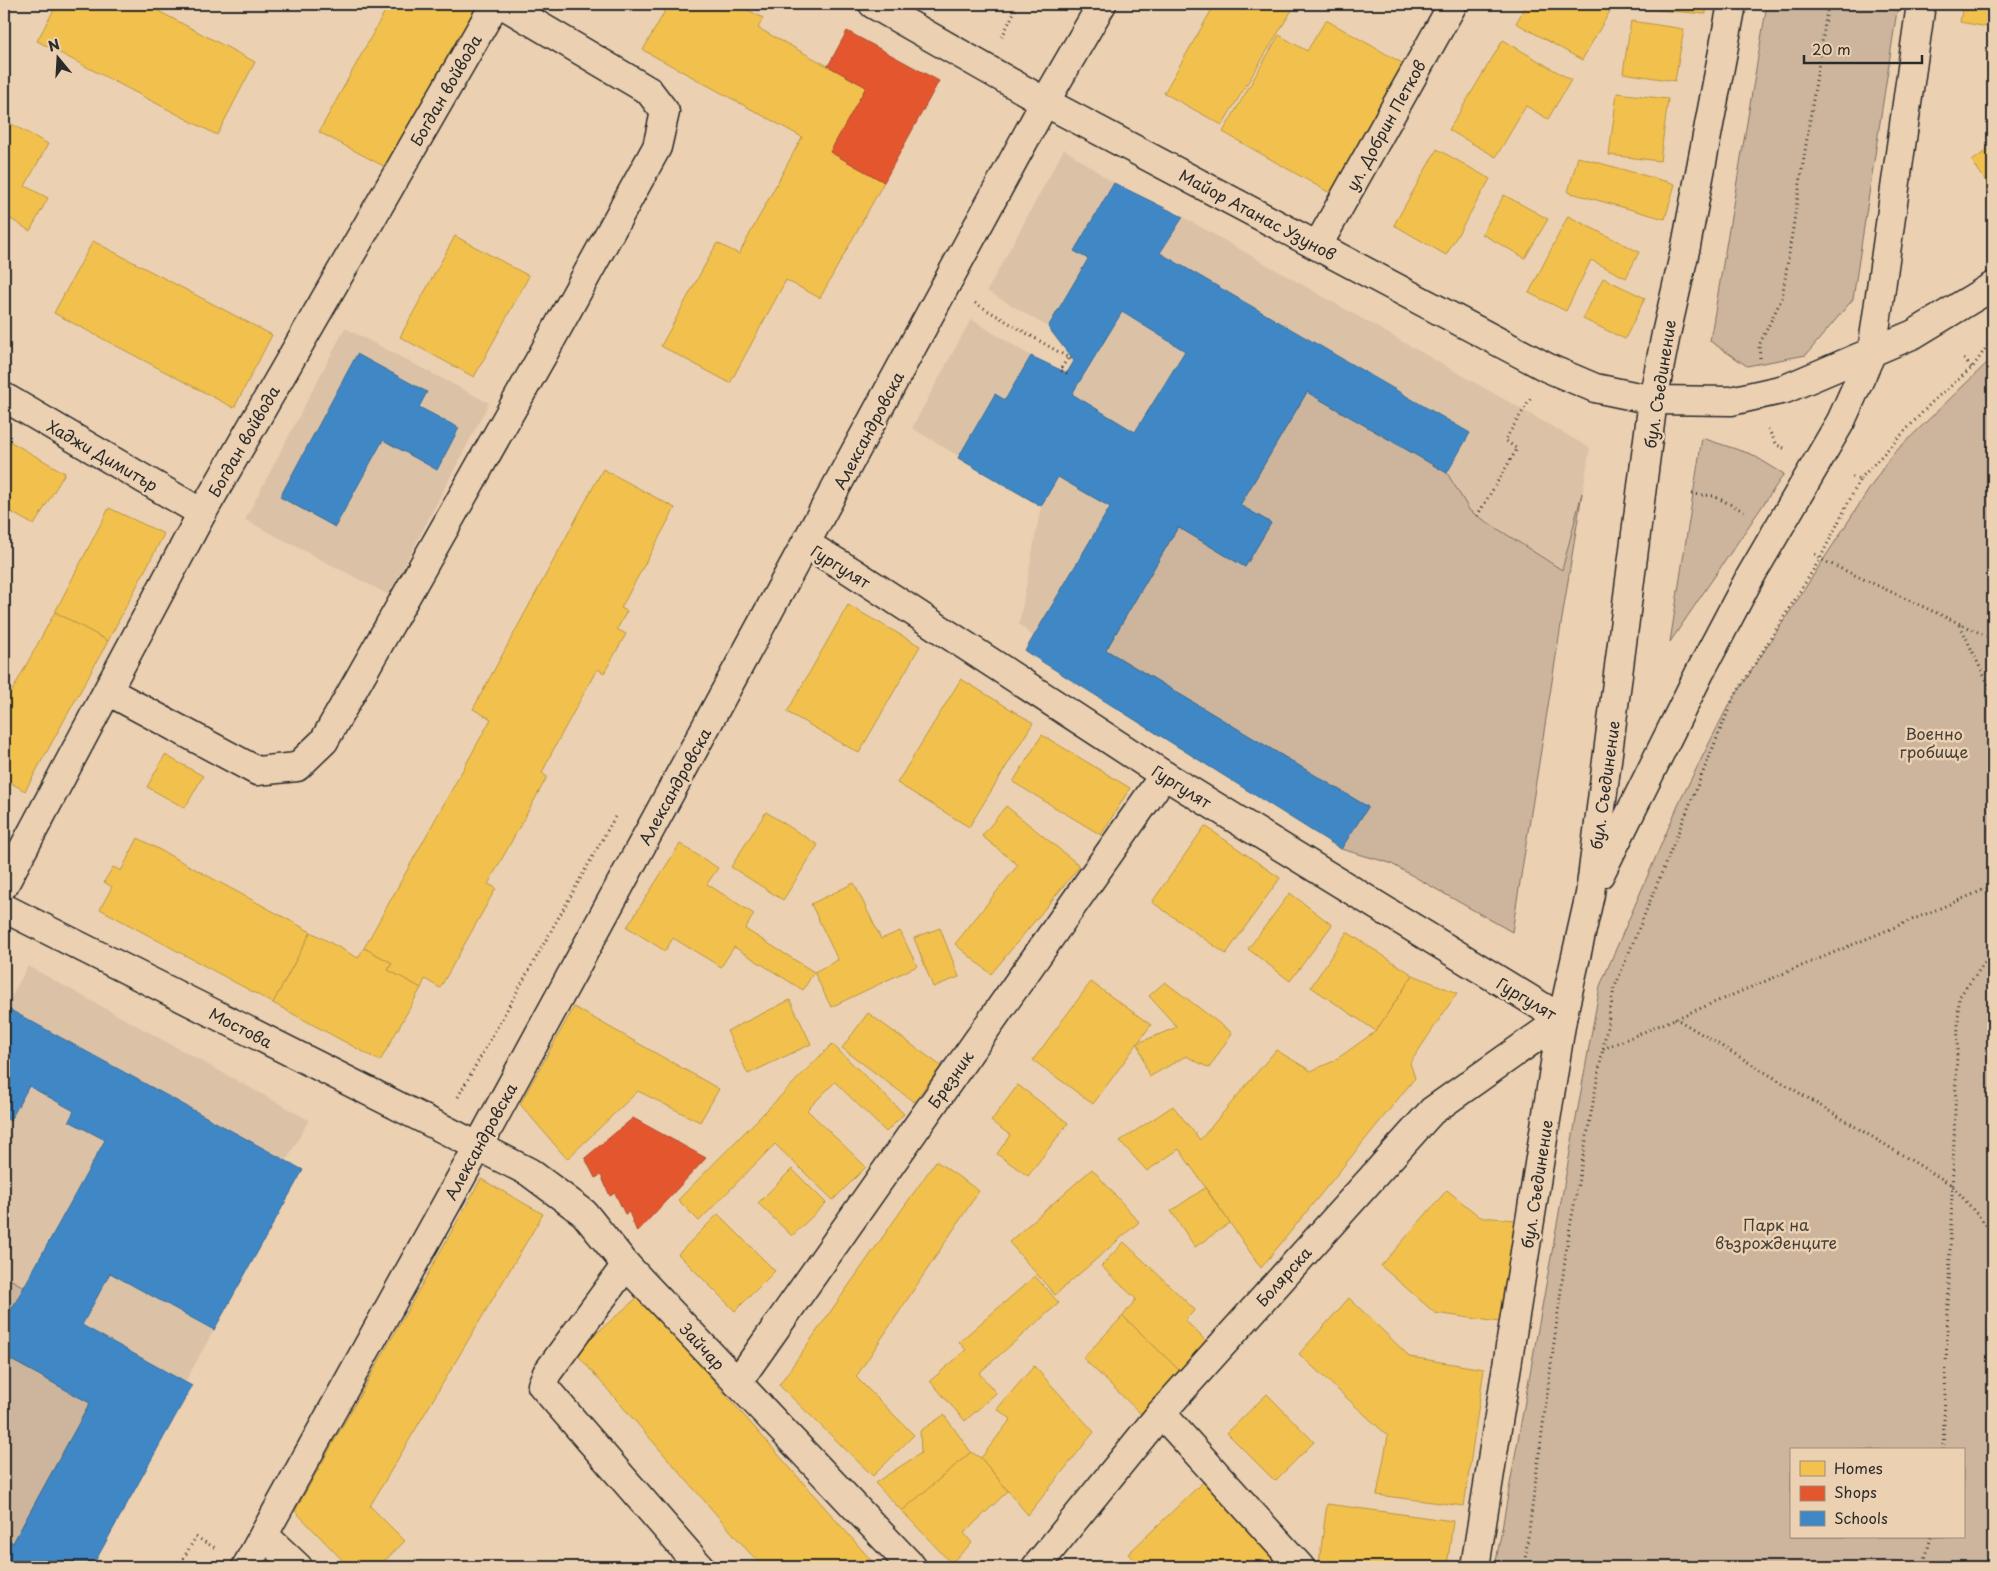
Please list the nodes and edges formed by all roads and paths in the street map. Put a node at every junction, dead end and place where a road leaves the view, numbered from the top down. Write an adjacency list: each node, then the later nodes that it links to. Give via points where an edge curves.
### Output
1 (495, 4): 27 (street, Богдан войвода)
2 (502, 4): 35 (street, via 649,91 665,112 657,147 324,741 297,767 257,771)
3 (873, 4): 9 (street, Майор Атанас Узунов)
4 (1102, 4): 9 (street, Александровска)
5 (1453, 4): 10 (street, ул. Добрин Петков)
6 (1732, 4): 23 (street, бул. Съединение)
7 (1828, 4): 21 (path, via 1782,298 1759,346)
8 (1921, 4): 14 (street)
9 (1045, 102): 10 (street, Майор Атанас Узунов); 11 (street, Александровска)
10 (1318, 246): 18 (street, Майор Атанас Узунов)
11 (946, 285): 15 (path); 30 (street, Александровска)
12 (1983, 292): 14 (street, Майор Атанас Узунов, via 1914,334)
13 (1993, 338): 19 (path)
14 (1872, 352): 21 (street, Майор Атанас Узунов, via 1802,383); 24 (street, via 1841,421)
15 (1068, 358): 17 (path); 20 (path, via 1060,370)
16 (1964, 359): 19 (path)
17 (1074, 361)
18 (1548, 368): 23 (street, Майор Атанас Узунов, via 1595,388); 28 (path, via 1505,440 1517,449)
19 (1972, 368): 25 (path, via 1934,400)
20 (1067, 373)
21 (1762, 395): 23 (street, Майор Атанас Узунов, via 1711,402); 24 (path, via 1765,424 1777,445)
22 (4, 397): 27 (street, Хаджи Димитър)
23 (1654, 400): 40 (street, бул. Съединение)
24 (1815, 464): 25 (path); 40 (street, via 1750,577)
25 (1860, 479): 32 (path)
26 (1692, 494): 29 (path, via 1714,496)
27 (202, 513): 35 (street, Богдан войвода)
28 (1476, 516)
29 (1755, 517)
30 (806, 544): 37 (street, Гургулят); 46 (street, Александровска)
31 (1815, 554): 32 (path)
32 (1820, 559): 33 (path); 45 (path, via 1733,699 1614,989)
33 (1960, 624): 34 (path); 36 (path)
34 (1993, 639)
35 (108, 691): 38 (street, Богдан войвода)
36 (1993, 695)
37 (1164, 775): 44 (street, Гургулят); 50 (street, Брезник)
38 (4, 885)
39 (1993, 886): 43 (path)
40 (1590, 894): 44 (street, бул. Съединение)
41 (4, 908): 46 (street, Мостова)
42 (1993, 952): 47 (path, via 1959,996)
43 (1675, 1018): 45 (path); 47 (path)
44 (1562, 1019): 51 (street, Болярска, via 1432,1111); 62 (street, бул. Съединение)
45 (1603, 1049): 63 (path, via 1568,1238)
46 (479, 1145): 49 (street, Зайчар, via 530,1172 584,1213); 53 (street, Александровска)
47 (1952, 1185): 48 (path); 52 (path)
48 (1993, 1233)
49 (626, 1265): 50 (street, Зайчар); 58 (street, via 547,1373 542,1385)
50 (737, 1383): 59 (street, Зайчар)
51 (1161, 1413): 60 (street, Болярска); 61 (street)
52 (1943, 1448)
53 (264, 1535): 56 (street, Александровска); 57 (street)
54 (1931, 1538): 64 (path)
55 (178, 1567): 56 (path, via 196,1537)
56 (246, 1567)
57 (298, 1567)
58 (700, 1567)
59 (912, 1567)
60 (1036, 1567)
61 (1300, 1567)
62 (1475, 1567)
63 (1524, 1567)
64 (1923, 1567)

